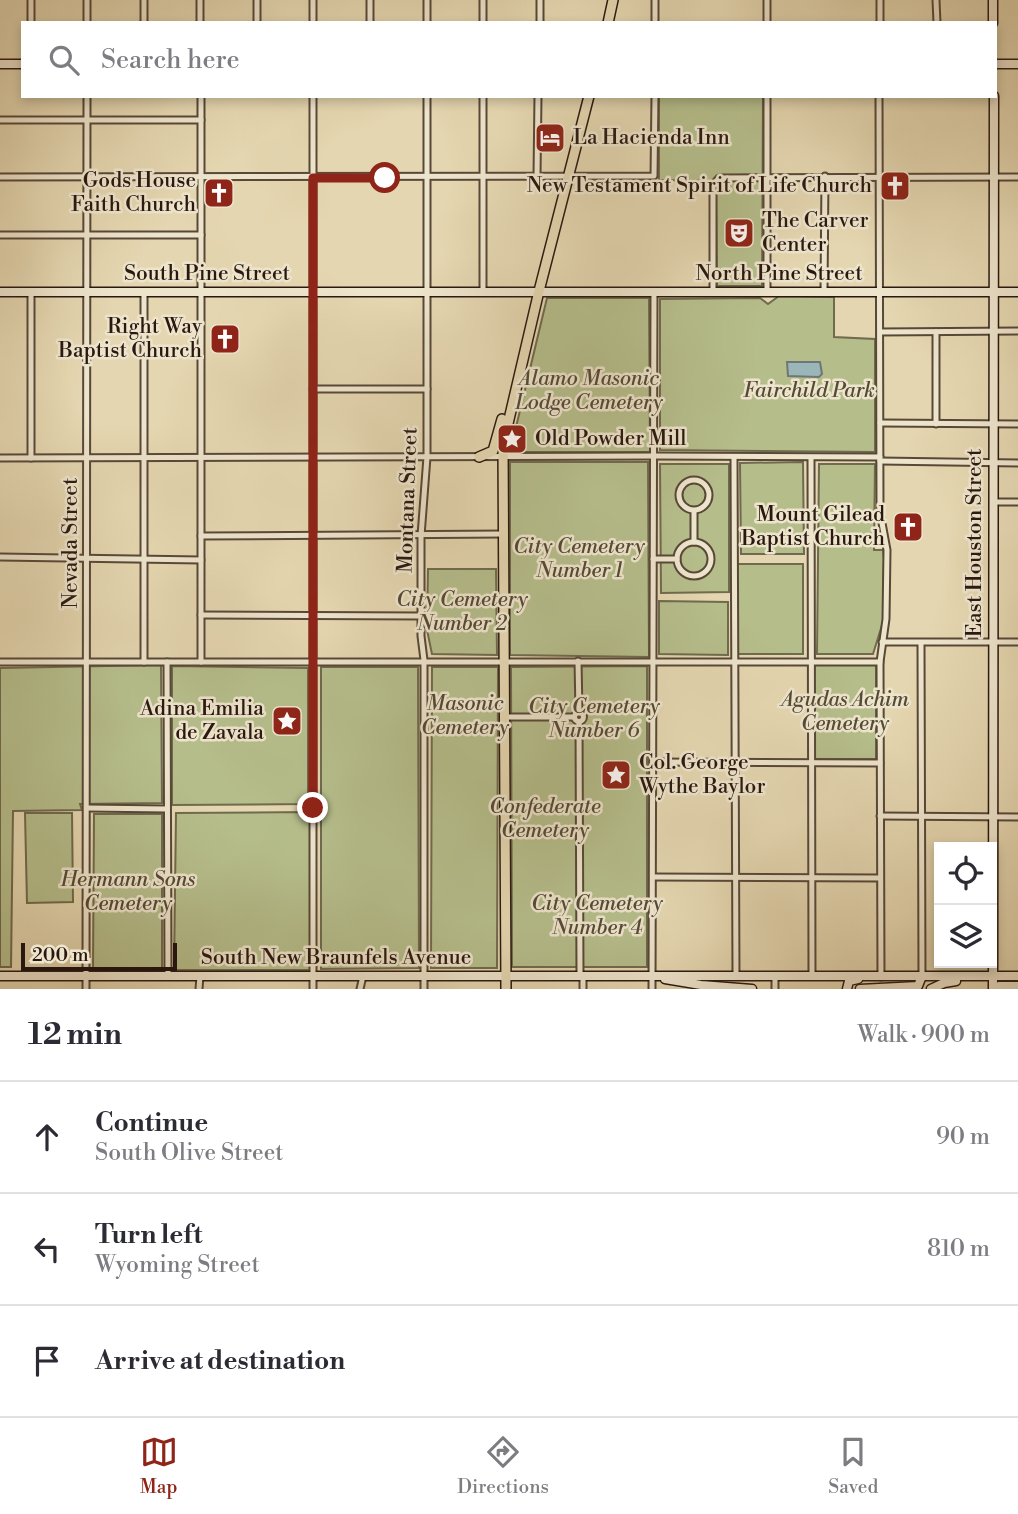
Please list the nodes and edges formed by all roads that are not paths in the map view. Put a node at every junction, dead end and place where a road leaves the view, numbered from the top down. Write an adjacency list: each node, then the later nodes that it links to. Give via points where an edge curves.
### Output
1 (31, 0): 17 (street)
2 (87, 0): 18 (street)
3 (144, 0): 19 (street)
4 (200, 0): 20 (street)
5 (257, 0): 21 (street)
6 (313, 0): 22 (street)
7 (370, 0): 23 (street)
8 (427, 0): 24 (street)
9 (483, 0): 25 (street)
10 (540, 0): 26 (street)
11 (613, 0): 27 (main road)
12 (654, 0): 28 (street)
13 (767, 0): 29 (street)
14 (880, 0): 30 (street)
15 (936, 0): 31 (street)
16 (993, 0): 32 (main road)
17 (31, 21)
18 (87, 21)
19 (144, 21)
20 (201, 21)
21 (257, 21)
22 (313, 21)
23 (370, 21)
24 (427, 21)
25 (483, 21)
26 (540, 21)
27 (608, 21)
28 (655, 21)
29 (767, 21)
30 (880, 21)
31 (937, 21)
32 (993, 21)
33 (0, 64): 34 (main road)
34 (21, 64)
35 (997, 64): 36 (main road)
36 (1018, 64)
37 (87, 98): 49 (street, Nevada Street)
38 (201, 98): 50 (street)
39 (313, 98): 62 (street)
40 (427, 98): 63 (street, Montana Street)
41 (483, 98): 58 (street)
42 (538, 98): 51 (street)
43 (588, 98): 52 (main road)
44 (654, 98): 52 (street, via 654,176)
45 (767, 98): 53 (street)
46 (879, 98): 55 (street)
47 (994, 98): 59 (main road, East Houston Street)
48 (0, 120): 49 (street)
49 (87, 120): 50 (street); 57 (street, Nevada Street)
50 (201, 120): 61 (street)
51 (537, 176): 52 (street); 58 (street)
52 (568, 176): 67 (main road)
53 (767, 176): 54 (street); 77 (street, via 719,178 714,183); 78 (street)
54 (825, 176): 55 (street); 79 (street)
55 (880, 176): 59 (street); 80 (street)
56 (0, 177): 57 (street)
57 (87, 177): 61 (street); 65 (street, Nevada Street)
58 (484, 177): 63 (street); 75 (street)
59 (993, 177): 60 (street); 81 (main road, East Houston Street)
60 (1018, 177)
61 (201, 178): 62 (street); 66 (street)
62 (313, 178): 63 (street); 73 (street)
63 (426, 178): 74 (street, Montana Street)
64 (0, 235): 65 (street)
65 (87, 235): 66 (street); 70 (street, Nevada Street)
66 (201, 235): 72 (street)
67 (539, 291): 75 (main road, South Pine Street); 76 (main road, North Pine Street); 87 (main road)
68 (0, 292): 69 (main road, South Pine Street)
69 (31, 292): 70 (main road, South Pine Street); 99 (street)
70 (87, 292): 71 (main road, South Pine Street); 100 (street, Nevada Street)
71 (144, 292): 72 (main road, South Pine Street); 101 (street)
72 (201, 292): 73 (main road, South Pine Street); 102 (street)
73 (313, 292): 74 (main road, South Pine Street); 88 (street)
74 (427, 292): 75 (main road, South Pine Street); 89 (street, Montana Street)
75 (483, 292)
76 (654, 292): 77 (main road, North Pine Street); 94 (street)
77 (713, 292): 78 (main road, North Pine Street)
78 (767, 292): 79 (main road, North Pine Street)
79 (824, 292): 80 (main road, North Pine Street)
80 (880, 292): 81 (main road, North Pine Street); 86 (street)
81 (992, 292): 82 (main road, North Pine Street); 83 (main road, East Houston Street)
82 (1018, 292)
83 (992, 330): 84 (street); 85 (street); 92 (main road, East Houston Street)
84 (936, 331): 86 (street); 91 (street)
85 (1018, 331)
86 (880, 332): 90 (street)
87 (520, 368): 96 (main road, via 493,451); 97 (main road)
88 (313, 389): 89 (street); 103 (street)
89 (427, 389): 95 (street, Montana Street)
90 (880, 423): 91 (street); 106 (street)
91 (936, 424): 92 (street)
92 (992, 424): 93 (street); 107 (main road, East Houston Street)
93 (1018, 424)
94 (654, 456): 97 (street); 104 (street); 119 (street)
95 (427, 457): 96 (street); 103 (street); 114 (street, Montana Street)
96 (479, 457): 97 (street)
97 (503, 457): 112 (main road)
98 (0, 458): 99 (street)
99 (31, 458): 100 (street)
100 (87, 458): 101 (street); 118 (street, Nevada Street)
101 (144, 458): 102 (street); 121 (street)
102 (201, 458): 103 (street); 113 (street)
103 (314, 458): 115 (street)
104 (734, 458): 105 (street); 140 (street)
105 (811, 458): 106 (street); 141 (street)
106 (880, 459): 107 (street); 126 (street, via 881,518 887,550)
107 (992, 463): 108 (street); 109 (main road, East Houston Street)
108 (1018, 463)
109 (993, 502): 110 (street); 127 (main road, East Houston Street)
110 (1018, 502)
111 (694, 511): 111 (street, via 704,508 710,495 702,482 693,480 681,487 679,496 682,505); 116 (street)
112 (503, 534): 114 (street); 132 (main road)
113 (201, 536): 115 (street); 122 (street)
114 (421, 536): 115 (street); 125 (street, Montana Street)
115 (314, 537): 124 (street)
116 (694, 542): 120 (street, via 682,547); 120 (street, via 704,545 710,554 706,571 690,576)
117 (0, 556): 118 (street)
118 (87, 558): 121 (street); 135 (street, Nevada Street)
119 (653, 559): 120 (street); 139 (street)
120 (677, 559)
121 (144, 560): 122 (street); 136 (street)
122 (201, 560): 123 (street)
123 (201, 615): 124 (street); 138 (street)
124 (314, 615): 125 (street); 130 (street)
125 (421, 616): 131 (street, Montana Street)
126 (882, 642): 129 (street); 142 (street)
127 (993, 642): 128 (street); 129 (street); 153 (main road, East Houston Street)
128 (1018, 642)
129 (921, 643): 152 (street)
130 (314, 660): 131 (street); 138 (street); 168 (street)
131 (424, 660): 132 (street); 160 (street, Montana Street)
132 (504, 660): 133 (street); 143 (main road)
133 (578, 661): 139 (street); 144 (street)
134 (0, 662): 135 (street)
135 (87, 662): 136 (street); 149 (street, Nevada Street)
136 (144, 662): 137 (street)
137 (167, 662): 138 (street); 150 (street)
138 (201, 662)
139 (653, 662): 140 (street); 145 (street)
140 (735, 662): 141 (street); 146 (street)
141 (811, 662): 142 (street); 147 (street)
142 (880, 662): 148 (street)
143 (503, 717): 144 (street); 161 (main road)
144 (577, 717): 162 (street)
145 (653, 762): 146 (street); 155 (street)
146 (735, 762): 147 (street); 156 (street)
147 (811, 763): 148 (street); 157 (street)
148 (880, 763): 151 (street)
149 (88, 808): 150 (street); 159 (street, Nevada Street)
150 (167, 809): 166 (street)
151 (880, 816): 152 (street); 158 (street)
152 (921, 817): 153 (street); 175 (street)
153 (994, 817): 154 (street); 176 (main road, East Houston Street)
154 (1018, 817)
155 (653, 877): 156 (street); 163 (street)
156 (736, 877): 157 (street); 170 (street)
157 (811, 878): 158 (street); 172 (street)
158 (880, 878): 173 (street)
159 (86, 975): 165 (main road, South New Braunfels Avenue); 166 (main road, South New Braunfels Avenue); 181 (street, Nevada Street)
160 (424, 975): 161 (main road, South New Braunfels Avenue); 169 (main road, South New Braunfels Avenue); 185 (street, Montana Street)
161 (505, 975): 162 (main road, South New Braunfels Avenue); 186 (main road)
162 (581, 975): 163 (main road, South New Braunfels Avenue); 187 (street)
163 (652, 975): 164 (main road); 179 (main road); 188 (street)
164 (701, 975): 170 (main road); 179 (street)
165 (0, 976)
166 (167, 976): 167 (main road, South New Braunfels Avenue)
167 (200, 976): 168 (main road, South New Braunfels Avenue); 182 (street)
168 (313, 976): 169 (main road, South New Braunfels Avenue); 183 (street)
169 (363, 976): 184 (street)
170 (736, 976): 171 (main road)
171 (775, 976): 172 (main road); 190 (street)
172 (812, 976): 173 (main road)
173 (879, 976): 174 (main road); 191 (main road, via 853,979)
174 (900, 976): 175 (main road); 180 (main road, via 906,981)
175 (922, 976): 176 (main road); 180 (main road, via 918,986)
176 (993, 976): 177 (main road); 193 (main road); 194 (main road, East Houston Street)
177 (1018, 976)
178 (1018, 986): 194 (main road)
179 (701, 987): 189 (main road)
180 (900, 987): 192 (main road)
181 (86, 989)
182 (200, 989)
183 (313, 989)
184 (360, 989)
185 (424, 989)
186 (506, 989)
187 (583, 989)
188 (652, 989)
189 (752, 989)
190 (775, 989)
191 (847, 989)
192 (860, 989)
193 (931, 989)
194 (994, 989)

